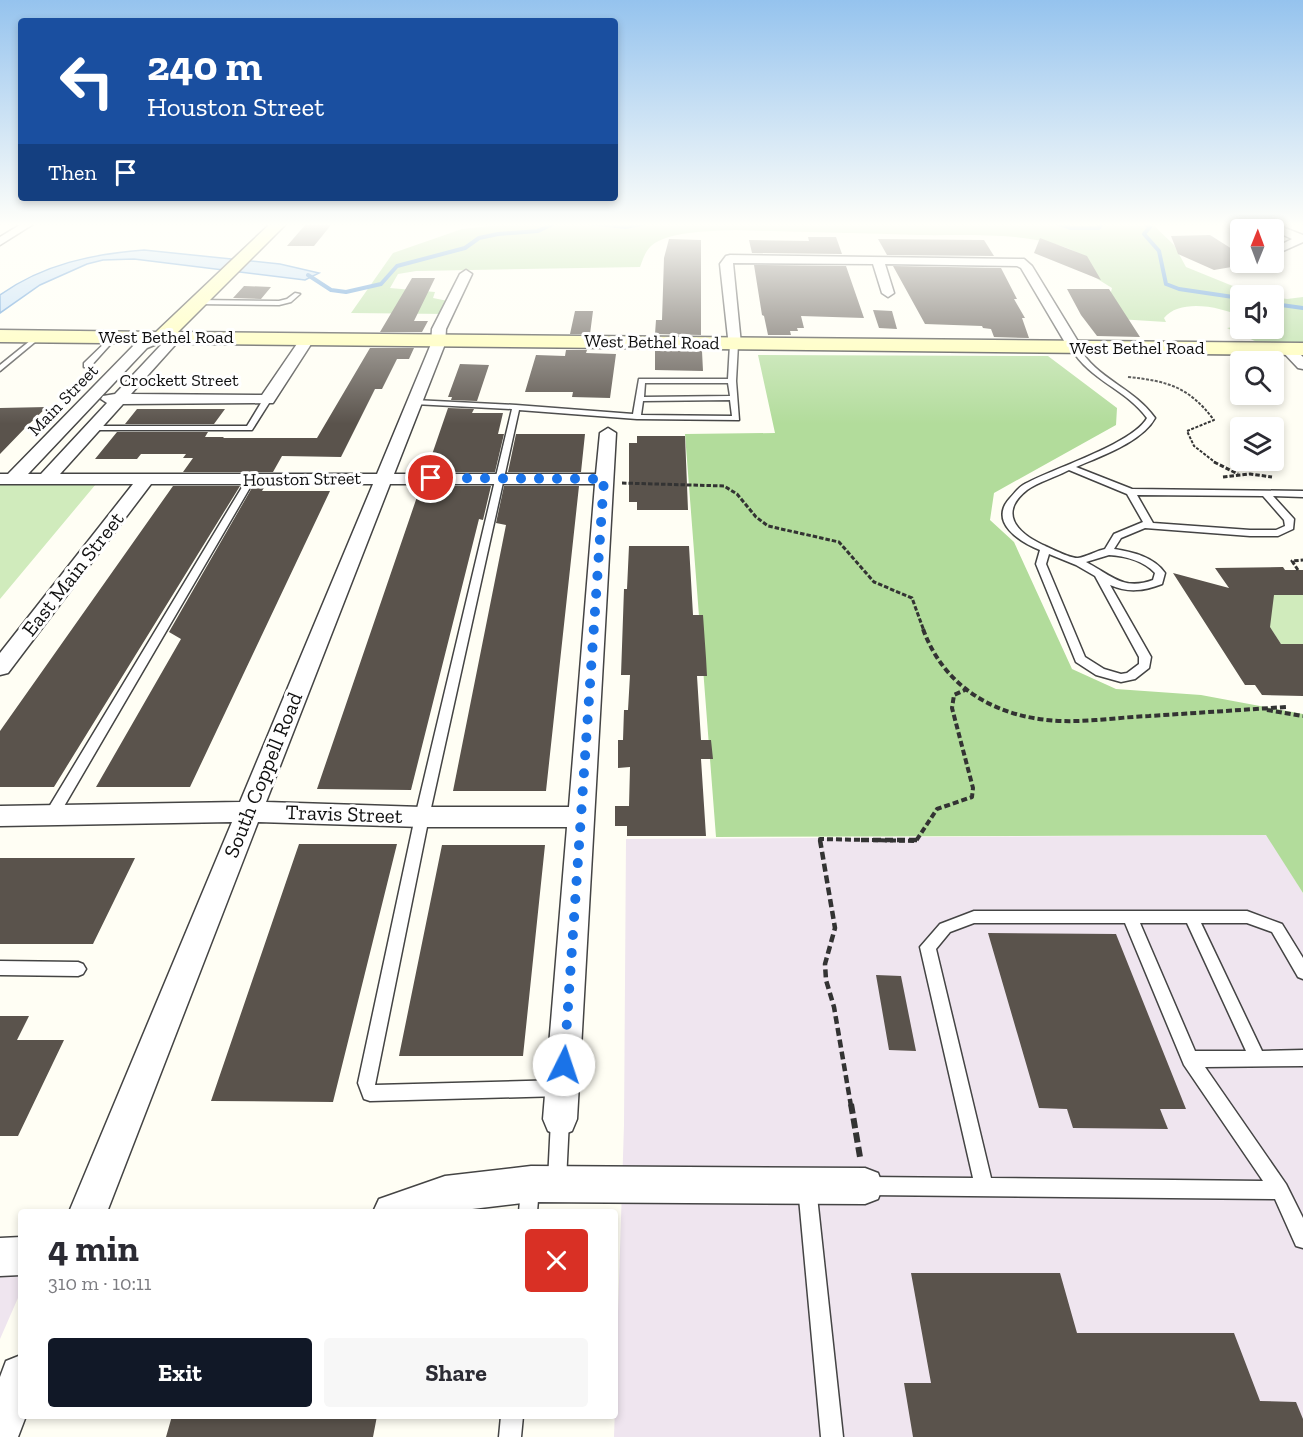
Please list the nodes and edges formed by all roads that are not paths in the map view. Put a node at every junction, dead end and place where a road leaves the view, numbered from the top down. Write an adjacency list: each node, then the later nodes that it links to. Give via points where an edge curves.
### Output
1 (209, 290): 8 (main road)
2 (458, 290): 14 (street, South Coppell Road, via 439,329)
3 (729, 290): 15 (street)
4 (887, 290): 6 (street)
5 (1041, 290): 16 (street)
6 (888, 293)
7 (297, 294): 8 (lane, via 290,301 279,303)
8 (197, 302): 12 (main road)
9 (0, 336): 10 (main road, West Bethel Road)
10 (38, 337): 11 (main road, West Bethel Road); 20 (lane)
11 (114, 337): 12 (main road, West Bethel Road); 18 (lane)
12 (162, 338): 13 (main road, West Bethel Road); 23 (street, Main Street, via 142,345); 25 (street, Main Street, via 168,345)
13 (308, 338): 14 (main road, West Bethel Road); 26 (street)
14 (439, 339): 15 (main road, West Bethel Road); 27 (street, South Coppell Road)
15 (734, 344): 16 (main road, West Bethel Road); 21 (lane)
16 (1076, 348): 17 (main road, West Bethel Road); 32 (lane, via 1087,368 1127,391 1144,405 1151,418 1146,427 1115,446)
17 (1295, 349): 19 (street)
18 (87, 365)
19 (1303, 365)
20 (0, 369)
21 (732, 381): 22 (lane); 24 (lane, via 642,381)
22 (734, 398): 24 (lane); 29 (lane, via 736,418)
23 (91, 399): 25 (street, Crockett Street); 34 (street, Main Street)
24 (640, 399): 29 (lane)
25 (118, 400): 26 (street, Crockett Street); 30 (street, Main Street)
26 (267, 400): 30 (lane, via 249,428)
27 (414, 402): 28 (lane); 33 (street, South Coppell Road)
28 (516, 407): 29 (lane); 37 (lane)
29 (637, 417)
30 (92, 428): 35 (street, Main Street)
31 (608, 433): 39 (street)
32 (1068, 467): 40 (lane); 44 (lane, via 1024,488 1012,497 1006,513 1022,537)
33 (384, 477): 37 (street, Houston Street); 38 (street, Houston Street); 49 (street, South Coppell Road)
34 (7, 479): 35 (street, Houston Street)
35 (46, 479): 36 (street, Houston Street)
36 (146, 479): 38 (street, Houston Street); 48 (street, East Main Street)
37 (501, 479): 39 (street, Houston Street); 52 (lane)
38 (251, 480): 51 (lane)
39 (604, 481): 53 (street)
40 (1131, 492): 41 (lane); 43 (lane, via 1148,523)
41 (1266, 494): 42 (lane); 43 (lane, via 1289,519 1290,527 1278,533)
42 (1303, 494)
43 (1144, 525): 45 (lane, via 1117,536)
44 (1045, 550): 46 (lane); 47 (lane, via 1041,564 1080,659 1100,672 1121,678 1131,676 1145,666 1145,657)
45 (1108, 552): 46 (lane); 47 (lane, via 1158,567 1158,582 1146,587 1121,586)
46 (1077, 562): 47 (lane)
47 (1099, 573)
48 (0, 668)
49 (249, 812): 51 (street, Travis Street); 52 (street, Travis Street); 68 (street, South Coppell Road)
50 (0, 816): 51 (street, Travis Street)
51 (51, 816)
52 (422, 817): 53 (street, Travis Street); 62 (lane, via 366,1083 370,1093)
53 (579, 817): 62 (street)
54 (1130, 917): 55 (lane); 60 (lane); 65 (lane, via 974,917 945,928 928,947)
55 (1191, 917): 58 (lane, via 1247,917 1277,928); 61 (lane)
56 (0, 968): 57 (lane)
57 (78, 969)
58 (1303, 972)
59 (1303, 1058): 61 (lane)
60 (1190, 1059): 61 (lane); 66 (lane)
61 (1258, 1059)
62 (561, 1103): 67 (lane)
63 (807, 1186): 64 (street); 67 (street); 77 (lane)
64 (865, 1186): 65 (lane)
65 (984, 1187): 66 (lane)
66 (1280, 1190): 70 (lane)
67 (539, 1193): 69 (street, via 445,1194)
68 (89, 1209)
69 (401, 1209)
70 (1303, 1239)
71 (18, 1256): 72 (street)
72 (0, 1257)
73 (18, 1383): 75 (street)
74 (512, 1419): 76 (lane)
75 (0, 1428)
76 (510, 1437)
77 (832, 1437)

